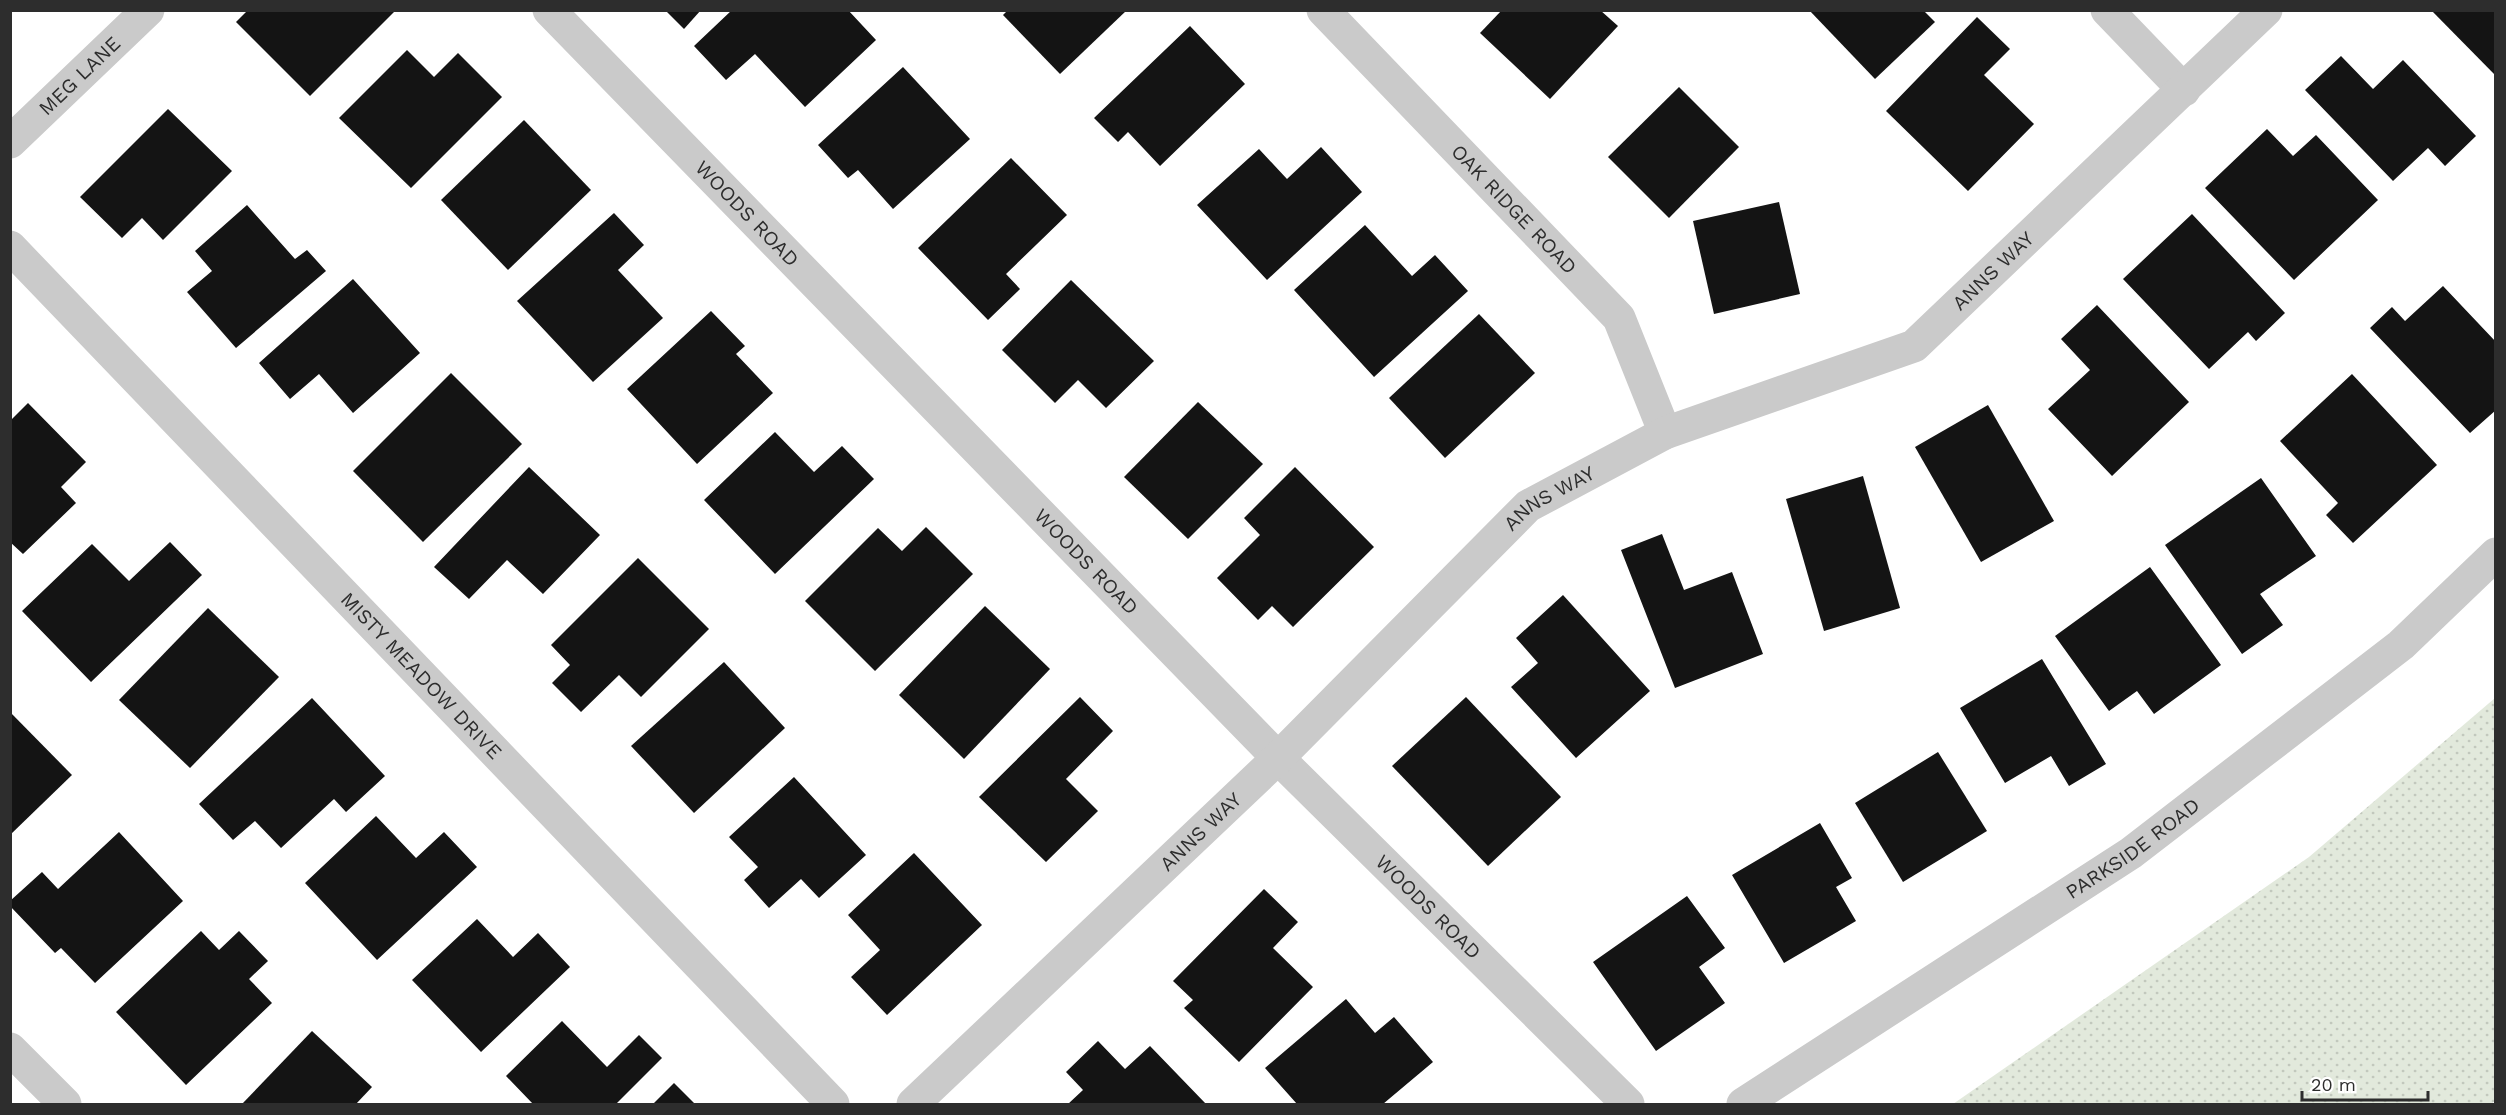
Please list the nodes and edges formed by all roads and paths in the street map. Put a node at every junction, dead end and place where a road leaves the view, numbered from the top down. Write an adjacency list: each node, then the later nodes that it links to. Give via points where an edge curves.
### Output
1 (148, 10): 7 (street, MEG LANE)
2 (549, 10): 11 (street, WOODS ROAD)
3 (1323, 10): 9 (street, OAK RIDGE ROAD, via 1619,318)
4 (2107, 10): 6 (street)
5 (2266, 10): 6 (street, ANNS WAY)
6 (2184, 90): 9 (street, ANNS WAY, via 1914,346)
7 (10, 142)
8 (10, 247): 14 (street, MISTY MEADOW DRIVE)
9 (1665, 433): 11 (street, ANNS WAY, via 1528,506)
10 (2496, 554): 17 (street, PARKSIDE ROAD, via 2401,645 2131,853)
11 (1278, 758): 15 (street, ANNS WAY); 16 (street, WOODS ROAD)
12 (10, 1049): 13 (street)
13 (65, 1104)
14 (833, 1104)
15 (913, 1104)
16 (1628, 1104)
17 (1743, 1104)

